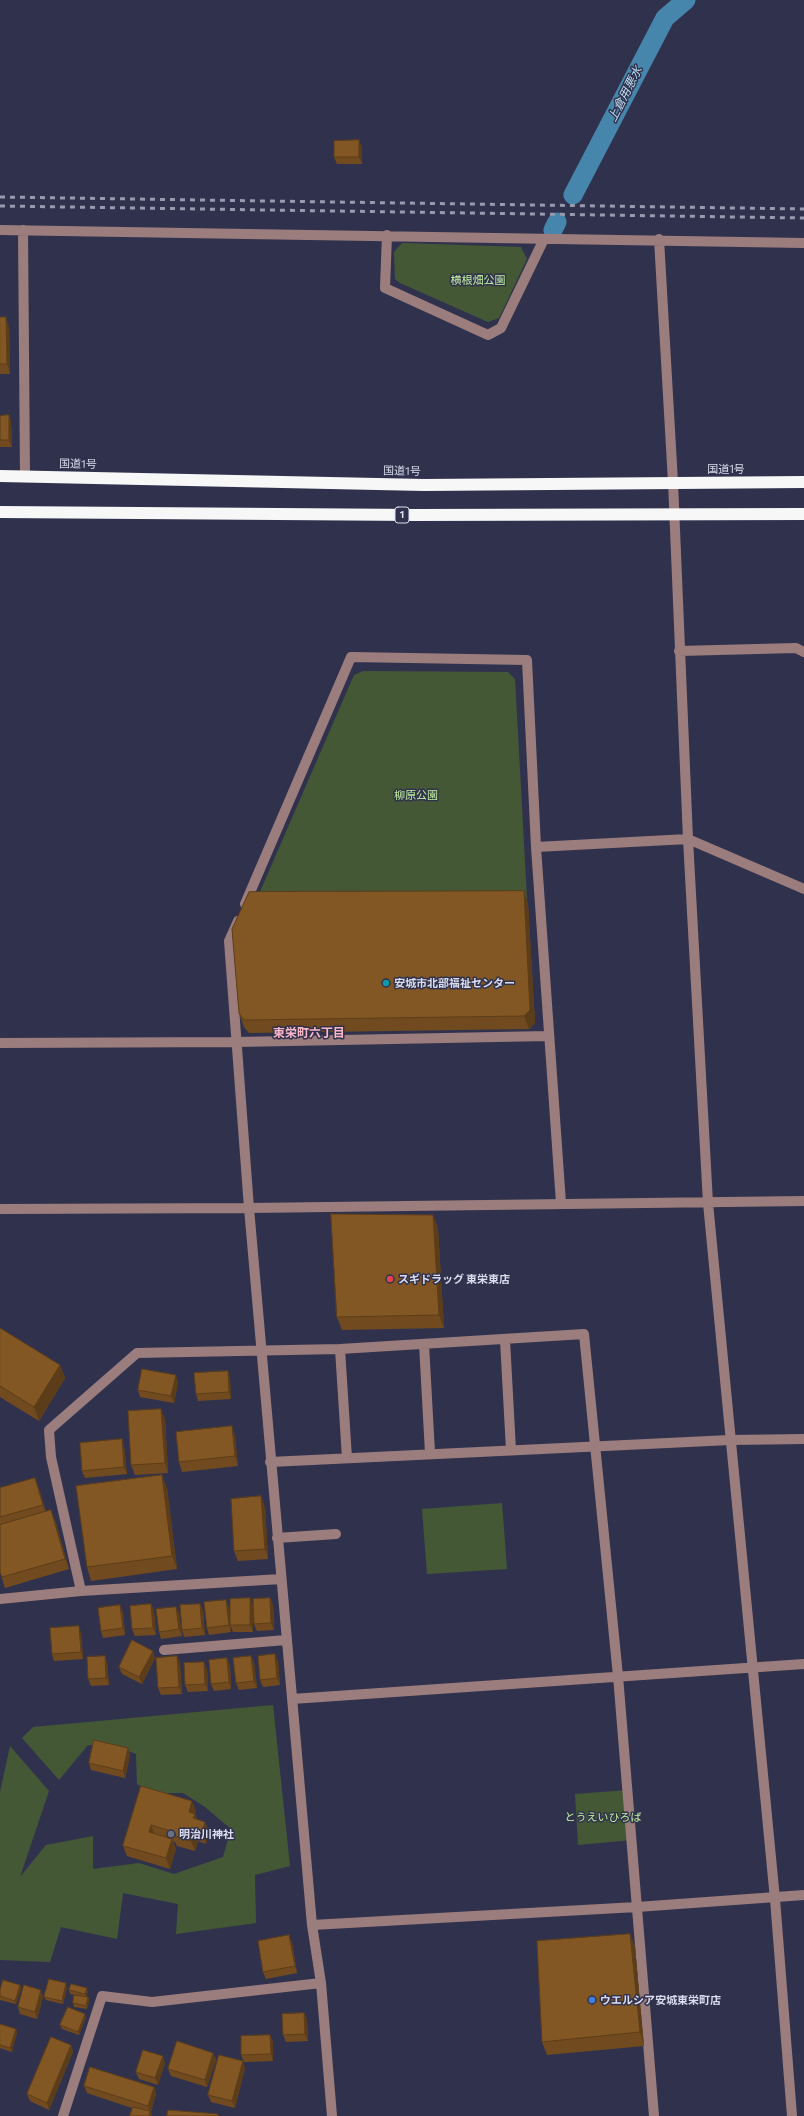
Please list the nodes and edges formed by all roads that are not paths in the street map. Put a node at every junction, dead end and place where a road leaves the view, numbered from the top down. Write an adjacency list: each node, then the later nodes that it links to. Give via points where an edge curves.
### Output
1 (0, 230): 2 (street)
2 (23, 230): 3 (street); 8 (street)
3 (387, 235): 4 (street); 4 (street, via 385,288 488,335 501,328)
4 (544, 239): 5 (street)
5 (659, 239): 6 (street); 9 (street)
6 (804, 243)
7 (0, 476): 8 (highway, 国道1号)
8 (25, 476): 9 (highway, 国道1号, via 424,485)
9 (673, 482): 10 (highway, 国道1号); 12 (street)
10 (804, 482)
11 (0, 512): 12 (highway, 1, via 416,515)
12 (674, 513): 13 (highway, 1); 14 (street)
13 (804, 514)
14 (679, 651): 15 (street, via 796,648); 16 (street)
15 (804, 652)
16 (688, 839): 17 (street); 18 (street); 24 (street)
17 (536, 847): 19 (street); 20 (street, via 527,660 351,657 229,941)
18 (804, 889)
19 (548, 1036): 20 (street); 23 (street)
20 (237, 1042): 21 (street); 25 (street)
21 (0, 1043)
22 (804, 1201): 24 (street)
23 (561, 1203): 24 (street); 25 (street)
24 (708, 1203): 32 (street)
25 (249, 1208): 26 (street); 30 (street)
26 (0, 1209)
27 (505, 1340): 28 (street); 33 (street, via 584,1334); 34 (street)
28 (424, 1344): 29 (street); 35 (street)
29 (340, 1349): 30 (street); 36 (street)
30 (262, 1350): 37 (street); 41 (street, via 137,1353 49,1430 51,1457)
31 (804, 1439): 32 (street)
32 (730, 1440): 33 (street); 46 (street)
33 (596, 1446): 34 (street); 47 (street)
34 (511, 1450): 35 (street)
35 (430, 1453): 36 (street)
36 (347, 1458): 37 (street)
37 (270, 1462): 39 (street)
38 (336, 1534): 39 (street)
39 (277, 1538): 40 (street)
40 (281, 1579): 41 (street); 43 (street)
41 (81, 1591): 42 (street)
42 (0, 1599)
43 (286, 1640): 44 (street); 48 (street)
44 (164, 1650)
45 (804, 1664): 46 (street)
46 (752, 1666): 47 (street); 50 (street)
47 (618, 1676): 48 (street); 51 (street)
48 (292, 1699): 52 (street)
49 (804, 1895): 50 (street)
50 (775, 1899): 51 (street); 57 (street)
51 (637, 1907): 52 (street); 56 (street)
52 (312, 1925): 53 (street)
53 (322, 1983): 54 (street, via 152,2002 102,1996); 55 (street)
54 (63, 2116)
55 (332, 2116)
56 (654, 2116)
57 (792, 2116)

